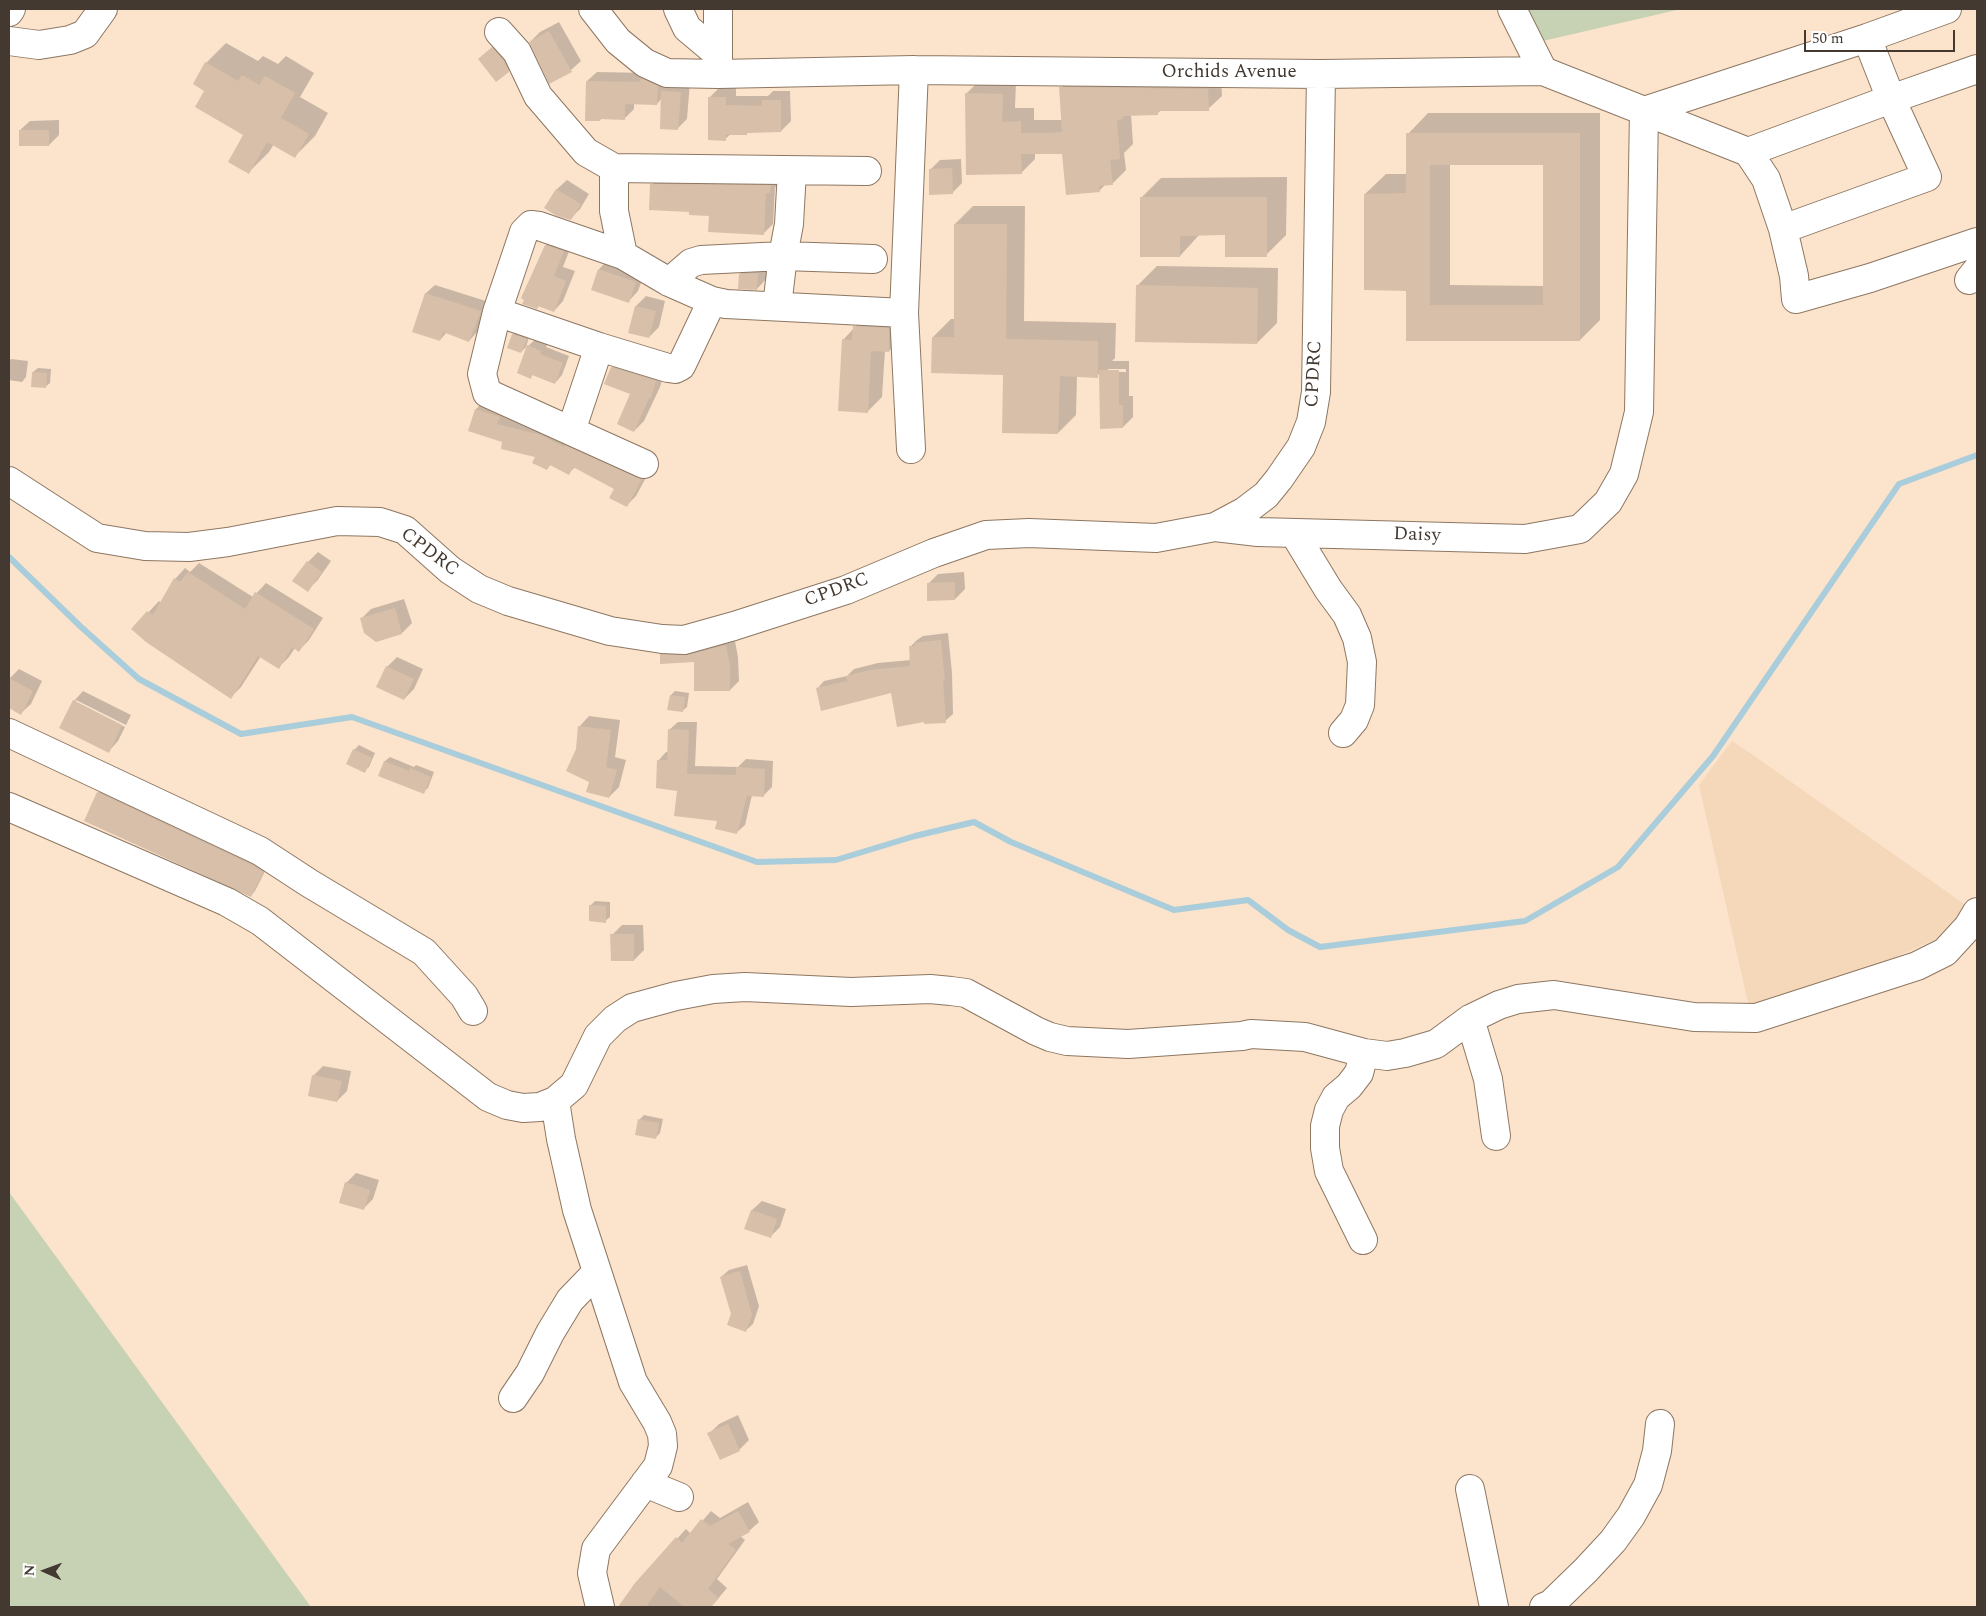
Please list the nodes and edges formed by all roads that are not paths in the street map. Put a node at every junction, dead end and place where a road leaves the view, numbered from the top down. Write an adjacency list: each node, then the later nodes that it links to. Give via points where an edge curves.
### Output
1 (11, 9): 8 (street)
2 (103, 9): 11 (street, via 85,34 70,40 39,45)
3 (593, 9): 12 (street, Orchids Avenue, via 618,41 645,62 667,72)
4 (678, 9): 12 (street, via 688,28)
5 (718, 9): 12 (street)
6 (1512, 9): 15 (street)
7 (1948, 9): 10 (street)
8 (9, 12)
9 (499, 32): 20 (street, via 516,52 538,96 586,152)
10 (1867, 38): 17 (street); 18 (street)
11 (9, 41)
12 (718, 64): 13 (street, Orchids Avenue)
13 (914, 70): 16 (street, Orchids Avenue); 32 (street)
14 (1977, 70): 17 (street)
15 (1543, 71): 16 (street, Orchids Avenue); 18 (street)
16 (1321, 74): 38 (street, CPDRC, via 1316,392 1311,422 1301,447 1266,495 1245,512)
17 (1892, 99): 19 (street); 23 (street, via 1927,177)
18 (1644, 111): 19 (street); 39 (street, Daisy, via 1639,412 1624,474 1608,502 1580,529 1525,539)
19 (1748, 152): 23 (street, via 1766,179)
20 (614, 168): 21 (street); 25 (street, via 614,211)
21 (792, 171): 22 (street); 26 (street, via 789,224)
22 (867, 171)
23 (1782, 229): 24 (street, via 1794,276 1796,299)
24 (1977, 242)
25 (622, 255): 28 (street); 31 (street, via 531,225 524,232)
26 (783, 256): 27 (street); 28 (street, via 701,260 691,263); 30 (street)
27 (873, 259)
28 (669, 282): 29 (street)
29 (712, 301): 30 (street); 33 (street, via 681,366 675,369)
30 (778, 306): 32 (street)
31 (497, 312): 33 (street); 34 (street, via 482,374 487,393)
32 (904, 313): 35 (street)
33 (599, 347): 34 (street)
34 (571, 431): 36 (street)
35 (911, 449)
36 (644, 464)
37 (9, 481): 38 (street, CPDRC, via 97,538 145,546 189,547 337,521 380,522 405,530 450,570 479,590 610,631 662,640 698,637 846,590 986,535 1029,533 1156,538)
38 (1215, 527): 39 (street, Daisy)
39 (1294, 533): 41 (street, via 1328,589 1348,614 1357,638 1362,662 1360,705 1354,720)
40 (9, 733): 44 (street, via 260,851 424,952 464,996)
41 (1343, 733)
42 (9, 807): 47 (street, via 227,902 260,921 488,1097 523,1108 540,1108)
43 (1977, 912): 45 (street, via 1968,928 1945,952 1917,966 1756,1018 1694,1017 1554,995 1518,999)
44 (473, 1011)
45 (1470, 1019): 46 (street, via 1436,1044 1387,1056); 48 (street, via 1488,1080)
46 (1364, 1053): 47 (street, via 1305,1037 1251,1034 1128,1044 1067,1041 1050,1038 966,993 951,991 729,988 676,996 632,1008 598,1036 574,1085); 49 (street, via 1360,1073 1336,1097 1325,1126 1329,1171)
47 (555, 1101): 50 (street, via 577,1210)
48 (1496, 1136)
49 (1363, 1240)
50 (597, 1272): 51 (street, via 570,1300); 53 (street, via 633,1382 662,1434 658,1466)
51 (513, 1398)
52 (1660, 1424): 56 (street, via 1648,1485 1631,1516 1613,1541)
53 (645, 1483): 55 (street); 57 (street, via 596,1549 592,1573)
54 (1470, 1489): 58 (street)
55 (678, 1497)
56 (1549, 1606)
57 (600, 1607)
58 (1494, 1607)

